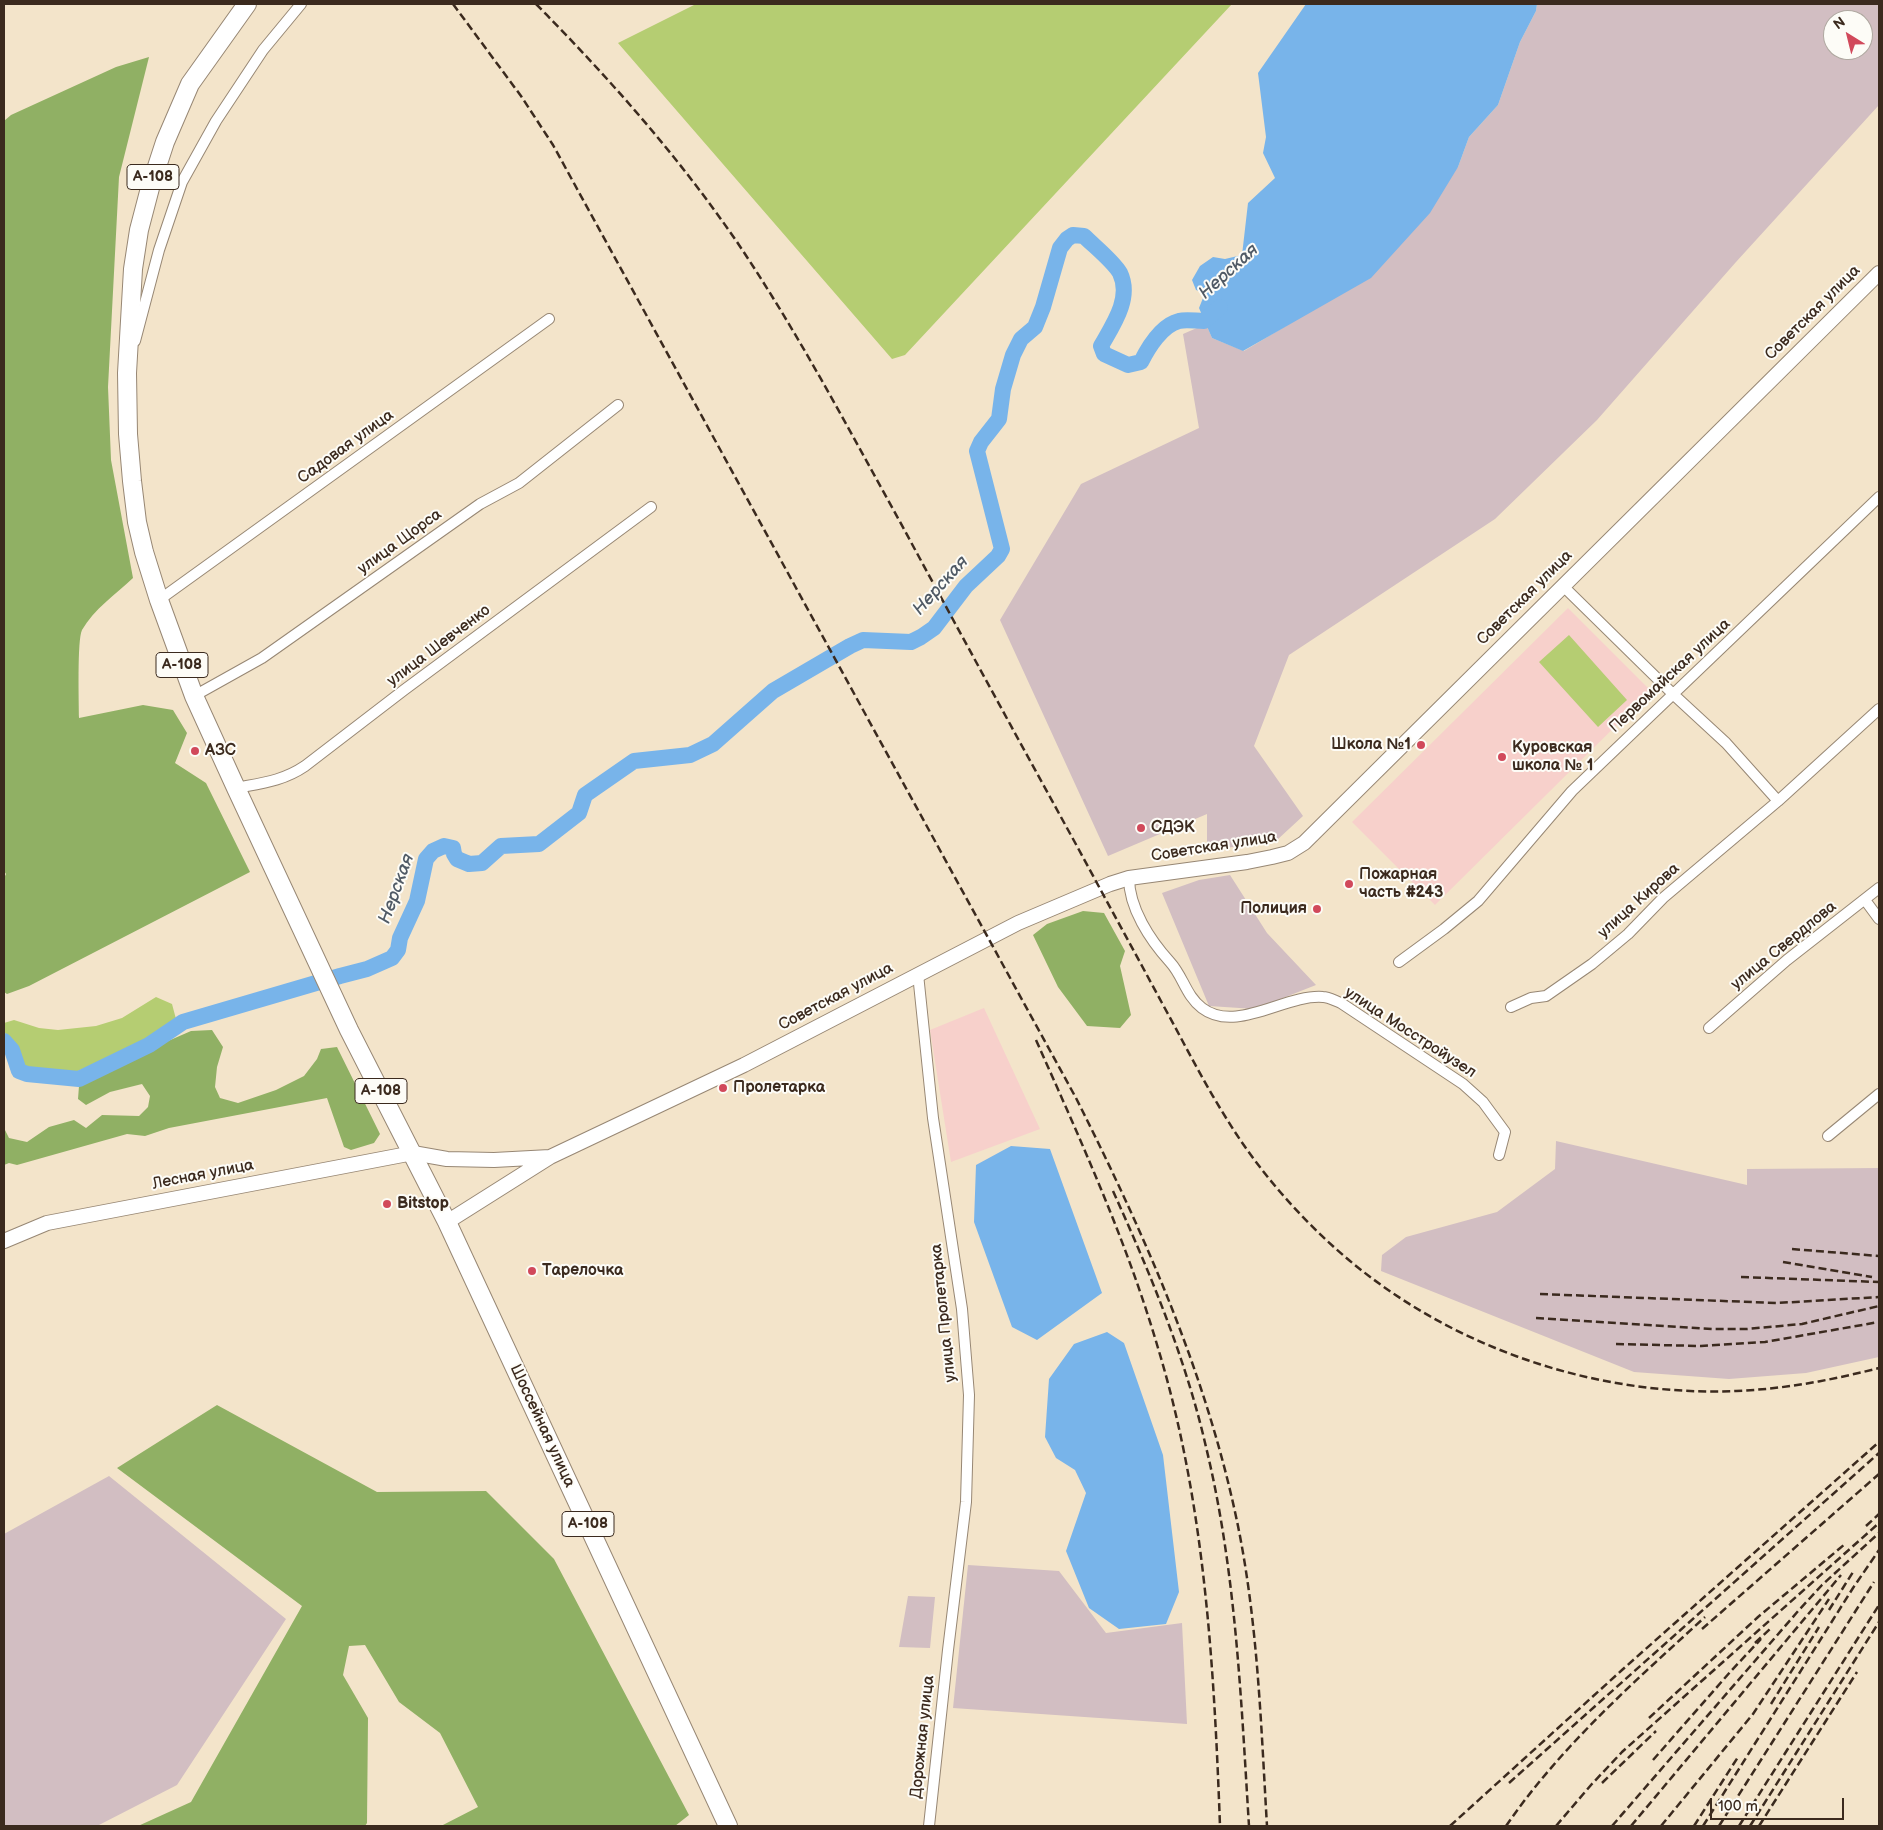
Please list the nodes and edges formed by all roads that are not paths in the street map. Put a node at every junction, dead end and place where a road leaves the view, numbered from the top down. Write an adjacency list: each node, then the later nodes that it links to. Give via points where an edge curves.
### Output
1 (247, 4): 5 (highway, А-108, via 190,84 162,151 139,230 133,268)
2 (301, 4): 5 (street, via 263,50 216,121 182,182 159,250)
3 (1879, 272): 9 (street, Советская улица)
4 (550, 319): 10 (street, Садовая улица)
5 (127, 373): 10 (highway, А-108, via 129,444 137,522)
6 (618, 405): 12 (street, улица Щорса, via 519,483 480,504 262,658)
7 (1879, 497): 11 (street, Первомайская улица)
8 (651, 507): 14 (street, улица Шевченко, via 293,775)
9 (1563, 586): 11 (street); 16 (street, Советская улица, via 1304,843 1288,853 1247,862)
10 (159, 600): 12 (highway, А-108)
11 (1674, 695): 15 (street, via 1726,743); 20 (street, Первомайская улица, via 1572,790 1478,901)
12 (194, 696): 14 (highway, А-108)
13 (1879, 710): 15 (street, улица Кирова)
14 (236, 788): 26 (highway, Шоссейная улица / А-108, via 349,1030)
15 (1778, 801): 22 (street, улица Кирова, via 1586,968 1546,996 1531,998)
16 (1130, 878): 21 (street, Советская улица, via 1018,922); 27 (street, улица Мосстройузел, via 1134,904 1147,931 1202,1009 1234,1017 1306,998 1324,997 1341,1003 1463,1084 1483,1102 1505,1132)
17 (1879, 888): 18 (street, улица Свердлова)
18 (1865, 900): 19 (street); 23 (street, улица Свердлова, via 1787,960)
19 (1879, 919)
20 (1399, 962)
21 (918, 974): 28 (street, Советская улица, via 744,1065); 31 (street, улица Пролетарка, via 933,1118 962,1309 969,1396 966,1502)
22 (1511, 1007)
23 (1709, 1028)
24 (1879, 1094): 25 (street)
25 (1828, 1136)
26 (413, 1153): 28 (street, Советская улица, via 446,1159); 29 (highway, Шоссейная улица / А-108); 30 (street, Лесная улица, via 47,1222)
27 (1499, 1155)
28 (550, 1157): 29 (street)
29 (447, 1222): 32 (highway, Шоссейная улица / А-108)
30 (4, 1241)
31 (948, 1650): 33 (street, Дорожная улица)
32 (728, 1826)
33 (929, 1826)

